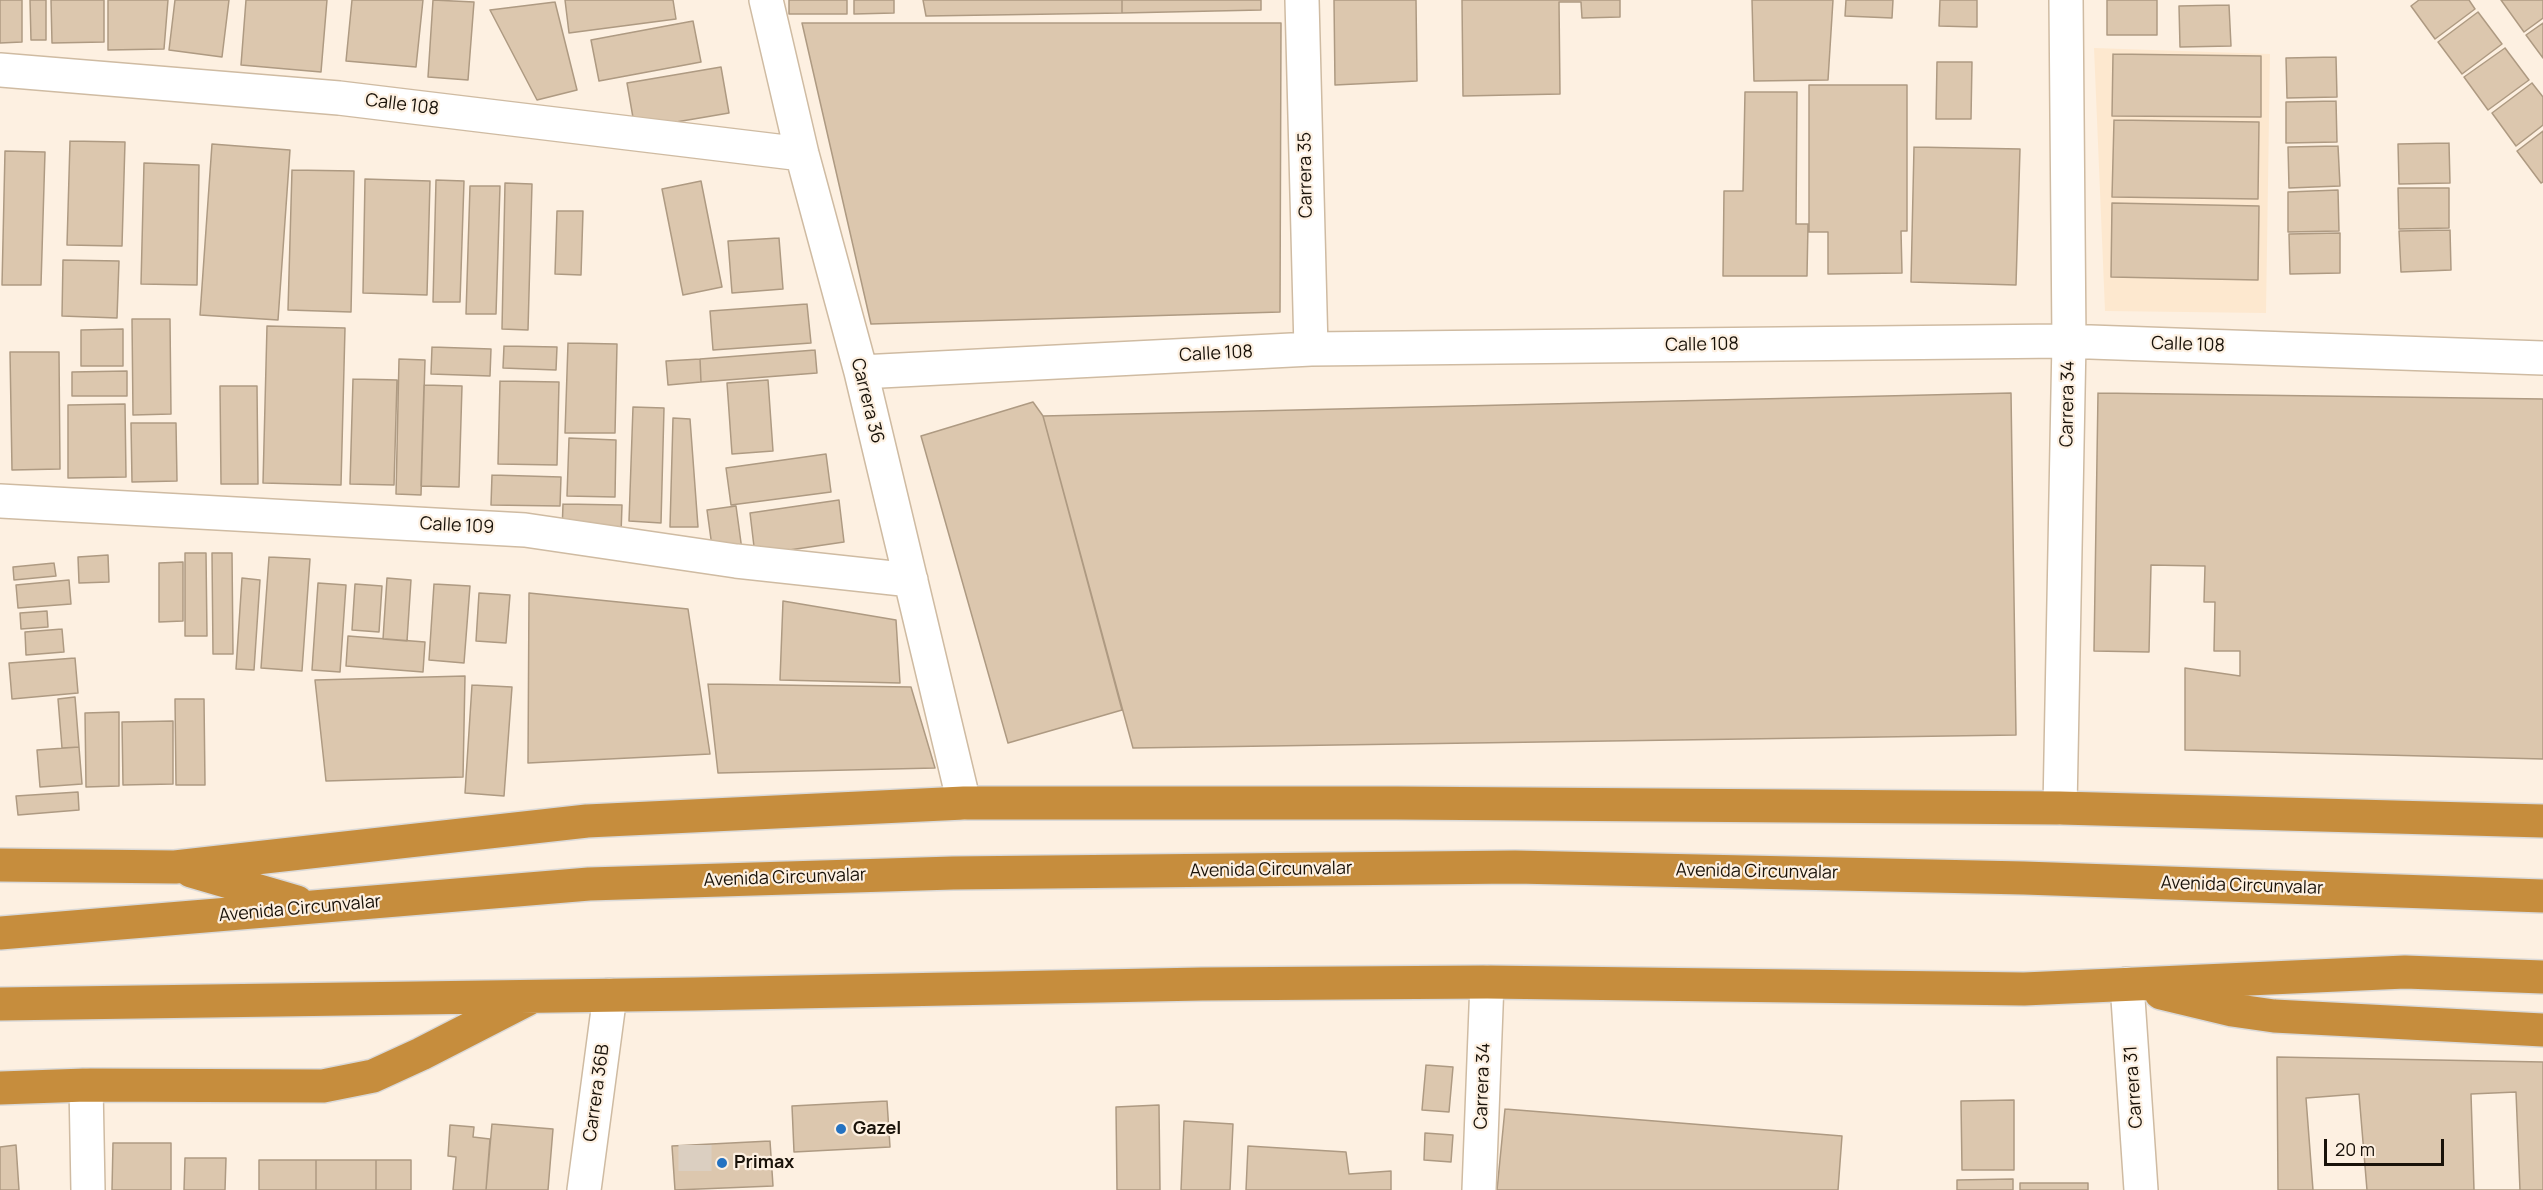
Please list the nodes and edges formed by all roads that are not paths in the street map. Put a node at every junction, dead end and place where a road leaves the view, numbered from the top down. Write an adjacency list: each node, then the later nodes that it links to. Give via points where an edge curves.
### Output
1 (766, 0): 5 (street, Carrera 36)
2 (1302, 0): 7 (street, Carrera 35)
3 (2067, 0): 6 (street, Carrera 34)
4 (0, 70): 5 (street, Calle 108, via 339,98)
5 (802, 154): 9 (street, Carrera 36)
6 (2069, 341): 7 (street, Calle 108); 8 (street, Calle 108); 13 (street, Carrera 34)
7 (1311, 349): 9 (street, Calle 108)
8 (2543, 358)
9 (861, 372): 11 (street, Carrera 36)
10 (0, 501): 11 (street, Calle 109, via 525,530 736,561)
11 (911, 580): 12 (street, Carrera 36)
12 (964, 803): 13 (highway); 16 (highway, via 587,821)
13 (2060, 808): 14 (highway)
14 (2543, 821)
15 (0, 866): 16 (highway)
16 (175, 867): 18 (highway)
17 (2543, 897): 18 (highway, Avenida Circunvalar, via 2036,878 1515,867 953,873 589,884)
18 (316, 908): 19 (highway, Avenida Circunvalar)
19 (3, 933)
20 (2543, 977): 22 (highway, via 2405,972)
21 (1487, 982): 22 (highway, via 2024,989); 24 (highway); 31 (street, Carrera 34)
22 (2127, 984): 26 (highway, via 2232,1010 2274,1016); 32 (street, Carrera 31)
23 (536, 995): 24 (highway); 25 (highway); 27 (highway, via 373,1076 324,1086)
24 (610, 995): 30 (street, Carrera 36B)
25 (3, 1004)
26 (2543, 1030)
27 (86, 1085): 28 (highway); 29 (street)
28 (0, 1088)
29 (88, 1190)
30 (584, 1190)
31 (1479, 1190)
32 (2140, 1190)

